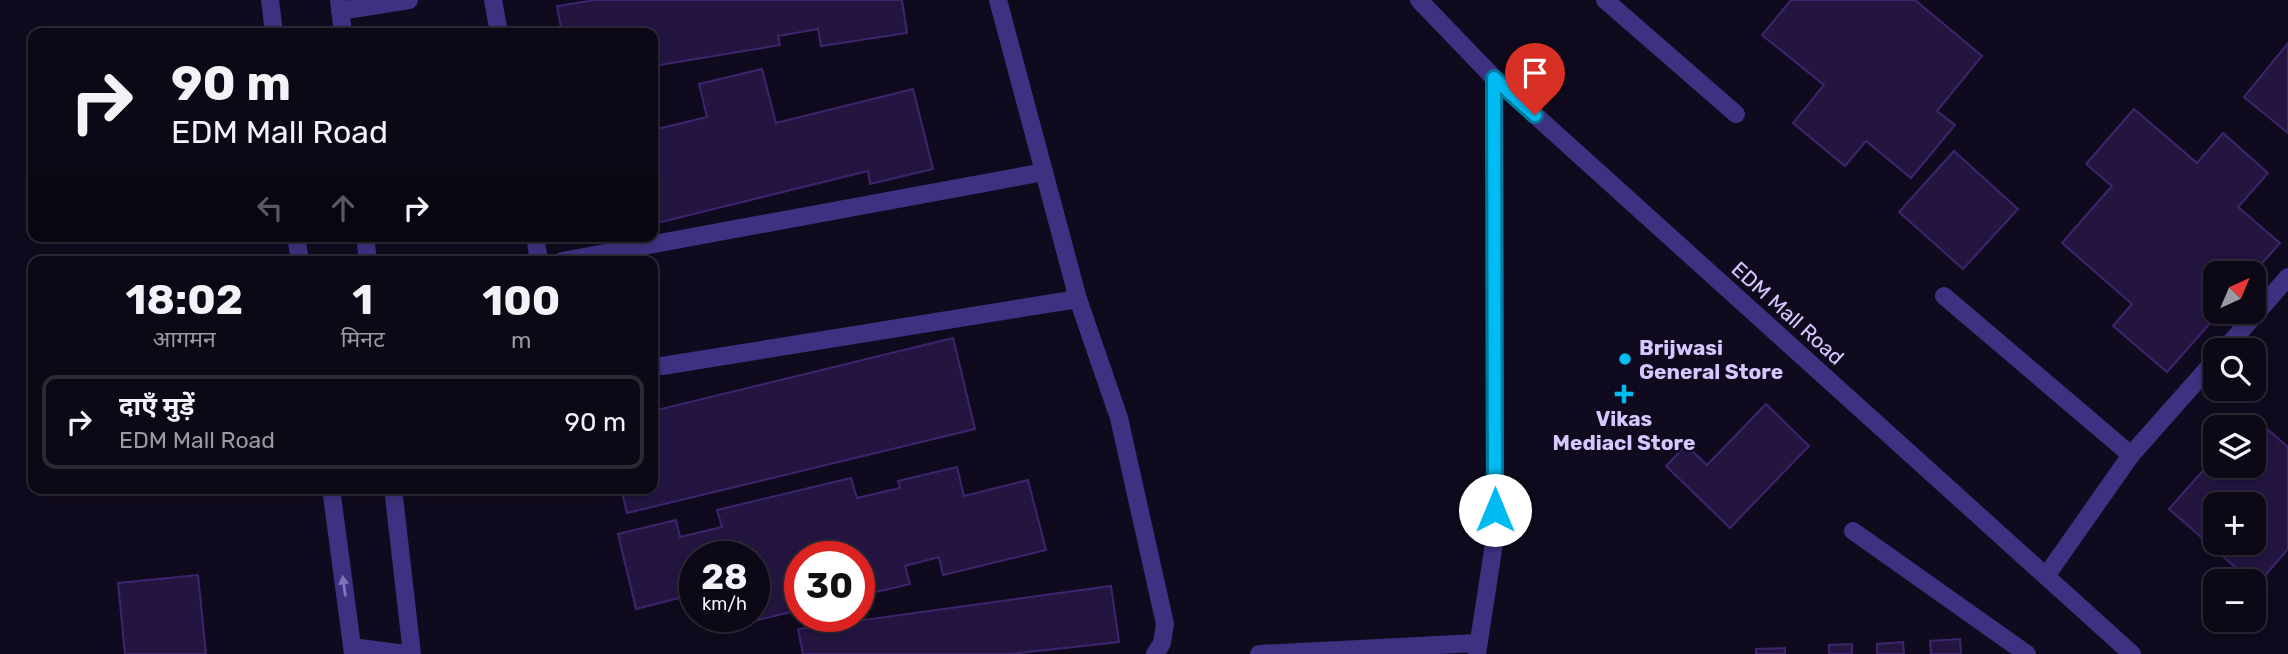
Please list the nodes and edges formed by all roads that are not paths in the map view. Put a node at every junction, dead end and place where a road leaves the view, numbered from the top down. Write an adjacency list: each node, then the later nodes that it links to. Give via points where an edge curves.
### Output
1 (271, 0): 8 (street)
2 (409, 0): 7 (street)
3 (493, 0): 10 (street)
4 (998, 0): 13 (street)
5 (1419, 0): 11 (street, EDM Mall Road)
6 (1605, 0): 12 (street)
7 (340, 5): 9 (street)
8 (274, 28)
9 (342, 28)
10 (498, 28)
11 (1494, 78): 25 (street, EDM Mall Road); 26 (street, via 1495,537)
12 (1736, 114)
13 (1044, 172): 14 (street); 17 (street)
14 (589, 256)
15 (2288, 277): 18 (street)
16 (1944, 296): 21 (street)
17 (1078, 299): 19 (street); 31 (street, via 1119,418 1165,624)
18 (2235, 338)
19 (662, 366)
20 (2203, 374): 21 (street)
21 (2131, 455): 25 (street)
22 (332, 494): 27 (street, one-way to 22)
23 (394, 494): 30 (street)
24 (1853, 531): 33 (street)
25 (2046, 576): 28 (street, EDM Mall Road)
26 (1478, 648): 32 (street)
27 (353, 651): 29 (street)
28 (2123, 651)
29 (406, 654)
30 (412, 654)
31 (1155, 654)
32 (1259, 654)
33 (2027, 654)

